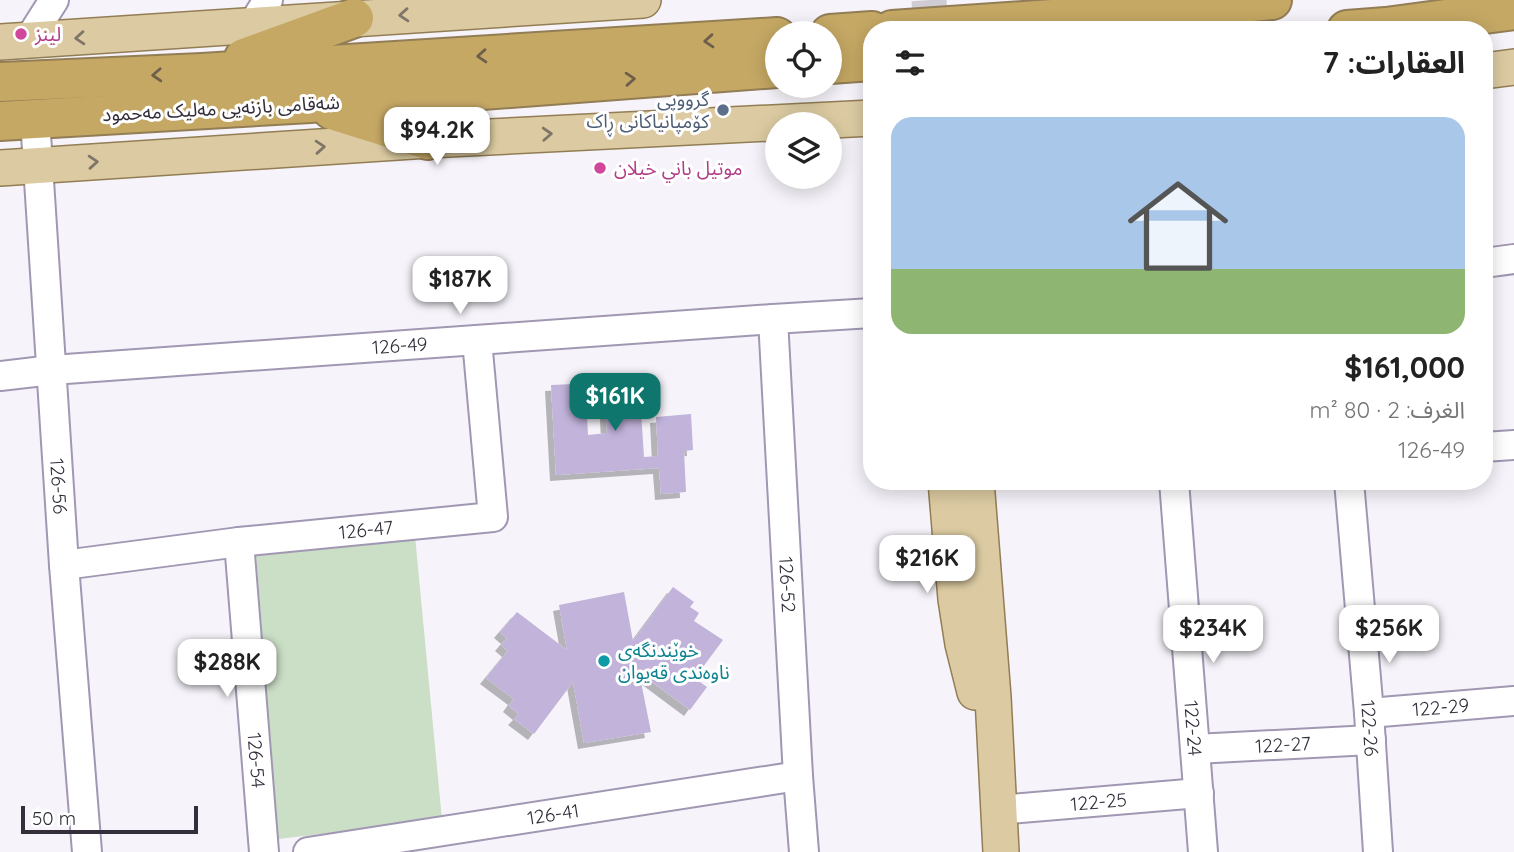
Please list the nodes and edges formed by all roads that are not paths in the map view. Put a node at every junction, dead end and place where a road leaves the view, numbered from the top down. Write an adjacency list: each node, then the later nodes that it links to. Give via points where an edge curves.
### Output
1 (54, 0): 13 (street)
2 (643, 0): 4 (main road)
3 (1272, 0): 8 (highway)
4 (462, 6): 7 (main road, one-way to 7)
5 (1514, 10): 9 (highway)
6 (260, 14): 7 (main road); 13 (main road, one-way to 13)
7 (354, 18): 19 (highway)
8 (1023, 21)
9 (1431, 21)
10 (863, 32): 11 (highway)
11 (842, 33)
12 (765, 38): 19 (highway, شەقامی بازنەیی مەلیک مەحمود, one-way to 19)
13 (14, 42)
14 (863, 62): 15 (highway)
15 (842, 63)
16 (1514, 67): 18 (main road)
17 (765, 69): 21 (highway, شەقامی بازنەیی مەلیک مەحمود, one-way to 17)
18 (1493, 70)
19 (202, 73): 20 (highway, شەقامی بازنەیی مەلیک مەحمود, one-way to 20)
20 (0, 82)
21 (310, 103): 23 (highway, شەقامی بازنەیی مەلیک مەحمود); 24 (highway)
22 (863, 118): 24 (main road, one-way to 22)
23 (17, 120): 25 (street, 126-56)
24 (428, 140): 25 (main road, one-way to 24)
25 (38, 165): 26 (main road); 32 (street, 126-56)
26 (0, 168)
27 (1514, 259): 28 (street)
28 (1493, 262)
29 (863, 313): 30 (street, 126-49)
30 (772, 318): 31 (street, 126-49); 48 (street, 126-52)
31 (477, 340): 32 (street, 126-49); 42 (street, 126-47, via 493,517)
32 (52, 370): 33 (street, 126-49); 43 (street, 126-56)
33 (0, 376)
34 (1514, 445): 35 (street)
35 (1493, 446)
36 (947, 490): 44 (main road, via 963,644)
37 (965, 490): 44 (main road)
38 (976, 490): 44 (main road)
39 (994, 490): 44 (main road, via 998,621)
40 (1175, 490): 47 (street, 122-24)
41 (1350, 490): 46 (street, 122-26)
42 (239, 542): 43 (street, 126-47); 52 (street, 126-54)
43 (64, 565): 51 (street, 126-56)
44 (985, 697): 50 (main road); 55 (main road)
45 (1514, 701): 46 (street, 122-29)
46 (1370, 726): 47 (street, 122-27); 58 (street, 122-26)
47 (1195, 749): 49 (street, 122-24)
48 (798, 776): 53 (street, 126-41); 54 (street, 126-52)
49 (1199, 793): 50 (street, 122-25); 57 (street, 122-24)
50 (999, 810): 56 (main road)
51 (87, 852)
52 (264, 852)
53 (308, 852)
54 (804, 852)
55 (985, 852)
56 (1001, 852)
57 (1203, 852)
58 (1378, 852)

